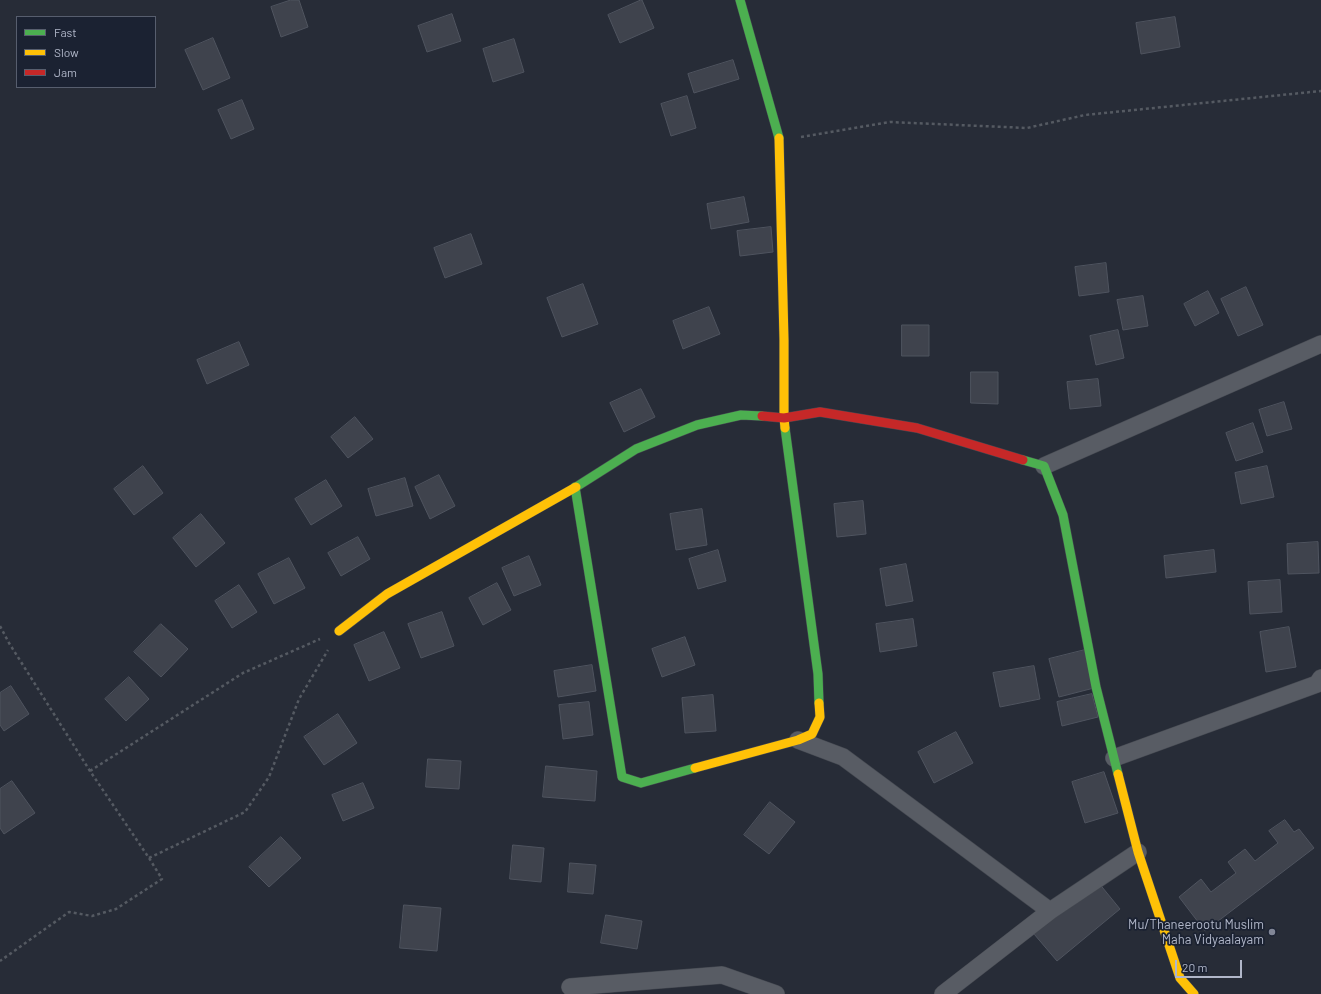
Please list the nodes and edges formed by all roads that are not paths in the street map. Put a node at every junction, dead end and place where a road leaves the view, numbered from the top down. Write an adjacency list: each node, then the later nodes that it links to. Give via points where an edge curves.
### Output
1 (740, 0): 3 (street, via 779,140)
2 (1321, 344): 4 (street)
3 (784, 418): 4 (street, via 820,412 917,428); 5 (street, via 741,415 697,425 636,449); 8 (street, via 818,674 820,717 812,734)
4 (1044, 466): 9 (street, via 1062,516 1096,687)
5 (575, 487): 6 (street, via 387,594); 8 (street, via 622,777 641,783)
6 (339, 632)
7 (1321, 678): 9 (street, via 1317,684)
8 (798, 740): 11 (street, via 843,757)
9 (1114, 758): 10 (street)
10 (1138, 852): 11 (street); 15 (street, via 1180,978)
11 (1050, 911): 14 (street)
12 (570, 988): 13 (street, via 722,975)
13 (776, 994)
14 (943, 994)
15 (1194, 994)

